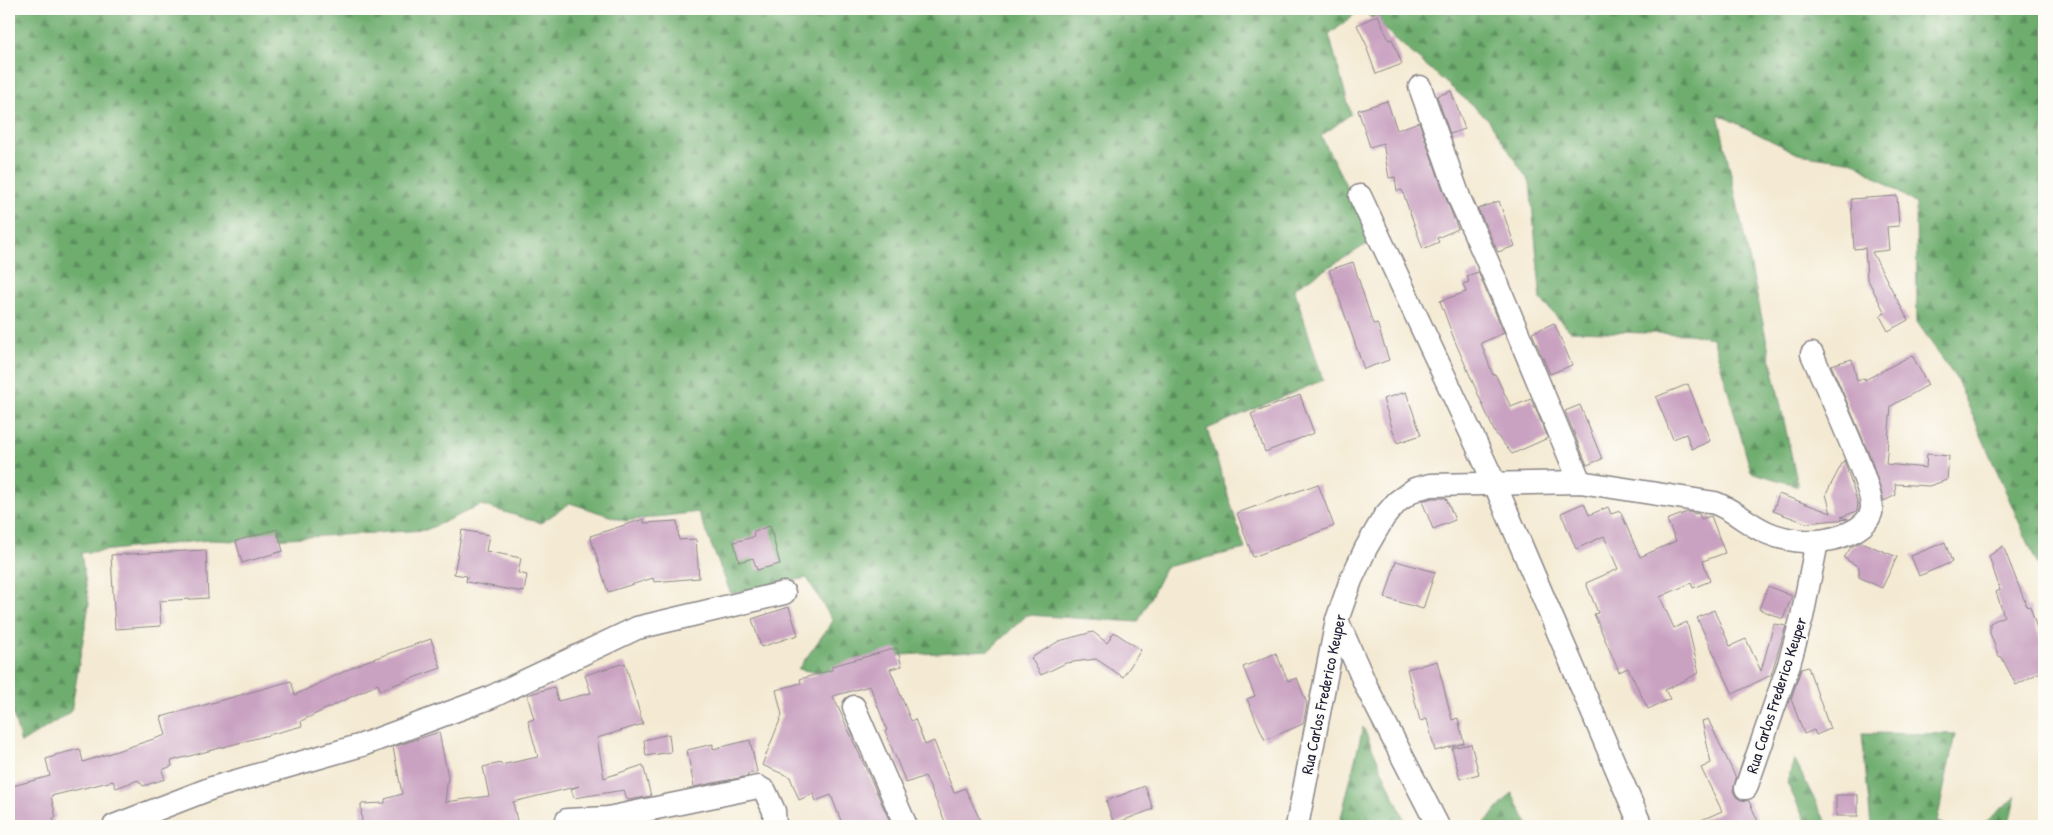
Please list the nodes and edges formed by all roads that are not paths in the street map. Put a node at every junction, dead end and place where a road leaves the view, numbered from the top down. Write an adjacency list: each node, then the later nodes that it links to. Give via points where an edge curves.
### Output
1 (1420, 87): 5 (street, via 1460,200)
2 (1360, 196): 4 (street)
3 (1812, 354): 6 (street, Rua Carlos Frederico Keuper, via 1864,477 1873,507 1865,524 1852,532)
4 (1494, 482): 5 (street, Rua Carlos Frederico Keuper); 8 (street, Rua Carlos Frederico Keuper, via 1431,485 1415,489 1397,502 1366,548); 17 (street)
5 (1580, 482): 6 (street, Rua Carlos Frederico Keuper, via 1715,503 1768,533)
6 (1817, 542): 10 (street, Rua Carlos Frederico Keuper, via 1789,664)
7 (784, 593): 12 (street, via 637,628 489,698 362,745 212,788)
8 (1337, 620): 15 (street, Rua Carlos Frederico Keuper); 16 (street, via 1367,688)
9 (854, 707): 14 (street)
10 (1746, 788)
11 (567, 820): 13 (street, via 608,818 758,787 765,791 774,811)
12 (114, 826)
13 (775, 826)
14 (906, 826)
15 (1296, 826)
16 (1438, 826)
17 (1641, 826)

